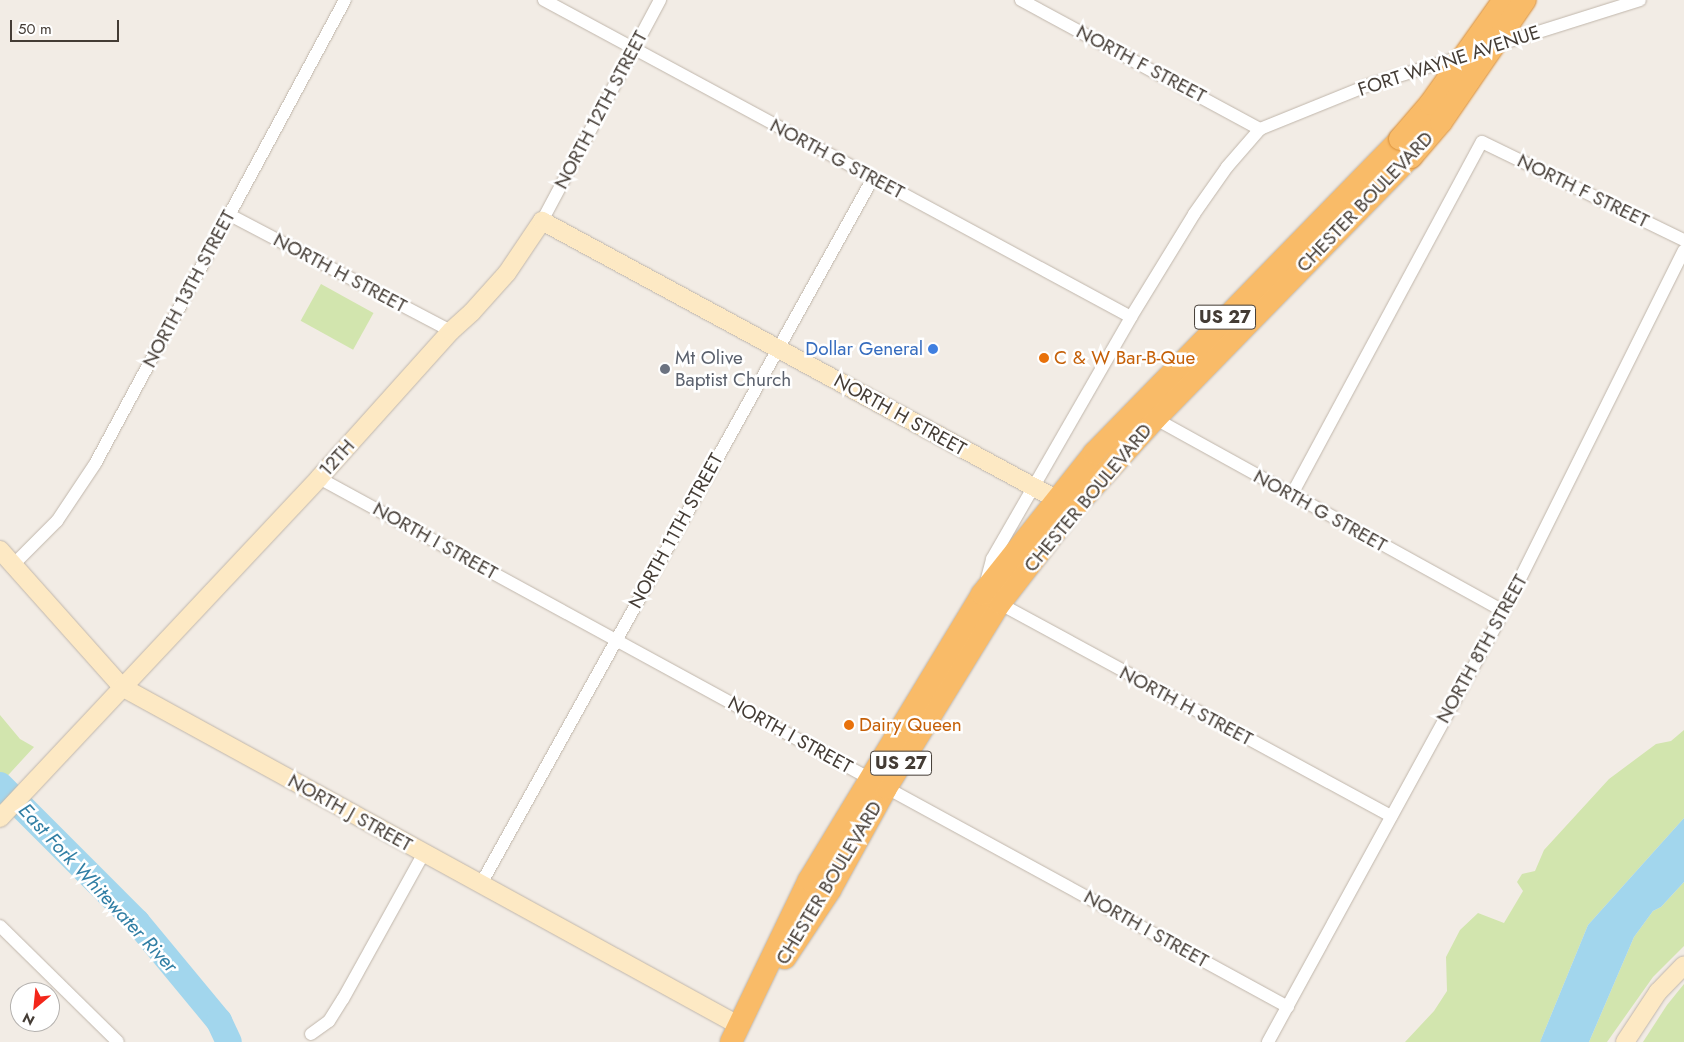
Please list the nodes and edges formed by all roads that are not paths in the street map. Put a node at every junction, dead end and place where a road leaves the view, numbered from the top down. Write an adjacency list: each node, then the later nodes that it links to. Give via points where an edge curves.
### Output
1 (345, 0): 12 (street, NORTH 13TH STREET)
2 (544, 0): 8 (street, NORTH G STREET)
3 (660, 0): 8 (street, NORTH 12TH STREET)
4 (1021, 0): 9 (street, NORTH F STREET)
5 (1504, 0): 10 (highway, CHESTER BOULEVARD / US 27, bridge, via 1430,104)
6 (1525, 0): 10 (highway, CHESTER BOULEVARD / US 27, bridge, via 1441,122)
7 (1640, 0): 9 (street, FORT WAYNE AVENUE, via 1369,85)
8 (634, 48): 11 (street, NORTH G STREET); 13 (street, NORTH 12TH STREET)
9 (1260, 129): 16 (street, CHESTER BOULEVARD, via 1227,167 1194,214)
10 (1405, 148): 19 (highway, CHESTER BOULEVARD / US 27)
11 (873, 178): 16 (street, NORTH G STREET); 18 (street, NORTH 11TH STREET)
12 (230, 214): 17 (street, NORTH H STREET); 25 (street, NORTH 13TH STREET, via 70,504)
13 (542, 221): 17 (street, 12TH, via 508,273); 18 (street, NORTH H STREET)
14 (1684, 240): 22 (street, NORTH F STREET, via 1482,142)
15 (1684, 250): 27 (street, NORTH 8TH STREET)
16 (1130, 318): 21 (street, CHESTER BOULEVARD)
17 (451, 331): 20 (street, 12TH)
18 (777, 347): 21 (street, NORTH H STREET); 28 (street, NORTH 11TH STREET)
19 (1146, 413): 22 (street, NORTH G STREET); 23 (highway, CHESTER BOULEVARD / US 27)
20 (319, 478): 28 (street, NORTH I STREET); 29 (street, 12TH)
21 (1033, 488): 23 (street, NORTH H STREET); 26 (street, CHESTER BOULEVARD, via 992,559)
22 (1291, 496): 27 (street, NORTH G STREET)
23 (1065, 504): 26 (highway, CHESTER BOULEVARD / US 27)
24 (0, 550): 25 (street, NORTH J STREET)
25 (14, 564): 29 (street, NORTH J STREET)
26 (991, 599): 30 (highway, CHESTER BOULEVARD / US 27); 31 (street, NORTH H STREET)
27 (1504, 611): 31 (street, NORTH 8TH STREET)
28 (617, 640): 30 (street, NORTH I STREET); 34 (street, NORTH 11TH STREET)
29 (122, 688): 32 (street, 12TH); 33 (street, NORTH J STREET)
30 (878, 783): 37 (street, NORTH I STREET); 39 (highway, CHESTER BOULEVARD / US 27, via 830,890)
31 (1391, 816): 37 (street, NORTH 8TH STREET)
32 (0, 818)
33 (424, 853): 34 (street, NORTH J STREET); 38 (street, via 343,999 329,1021)
34 (481, 884): 39 (street, NORTH J STREET)
35 (0, 926): 40 (street)
36 (1684, 966): 42 (street, via 1658,992)
37 (1288, 1007): 41 (street, NORTH 8TH STREET)
38 (311, 1034)
39 (736, 1034)
40 (118, 1042)
41 (1268, 1042)
42 (1625, 1042)

